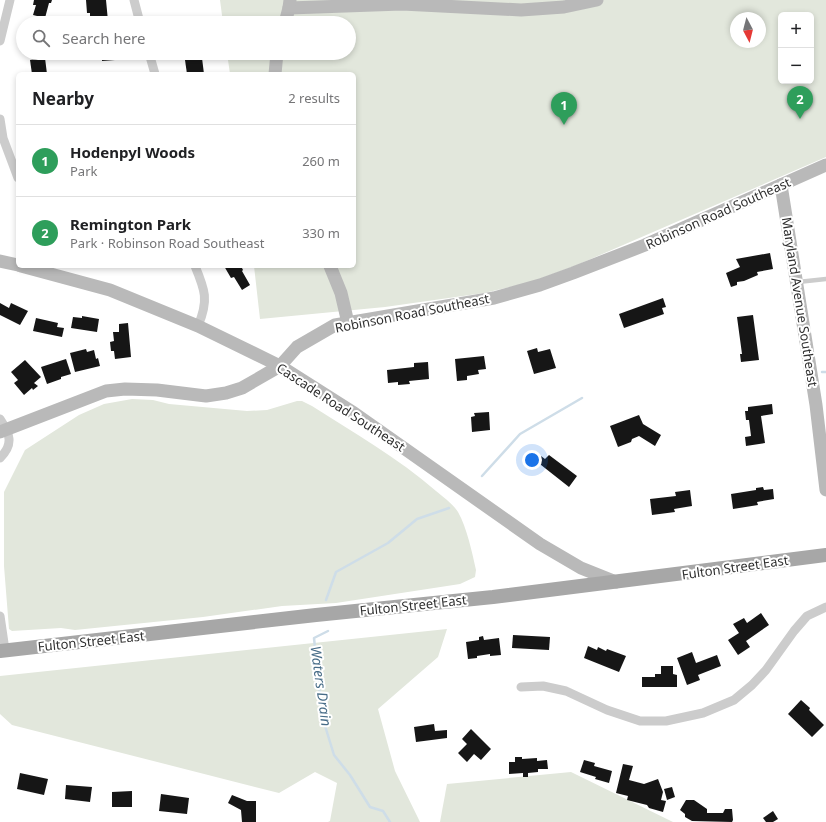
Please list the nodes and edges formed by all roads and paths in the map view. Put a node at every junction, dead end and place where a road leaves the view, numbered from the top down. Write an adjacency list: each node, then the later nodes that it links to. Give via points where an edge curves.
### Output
1 (10, 0): 7 (street)
2 (134, 0): 5 (street)
3 (597, 0): 4 (main road, via 564,7 521,10 402,4)
4 (290, 4): 6 (main road)
5 (138, 16)
6 (287, 16)
7 (0, 41)
8 (151, 60): 10 (street)
9 (276, 60): 11 (main road)
10 (154, 72)
11 (275, 72)
12 (0, 119): 14 (street)
13 (826, 165): 15 (main road, Robinson Road Southeast)
14 (16, 172)
15 (781, 185): 22 (main road, Maryland Avenue Southeast); 23 (main road, Robinson Road Southeast, via 645,245 540,285 494,298)
16 (0, 261): 17 (main road, Cascade Road Southeast)
17 (16, 265)
18 (29, 268): 24 (main road, Cascade Road Southeast, via 110,290)
19 (195, 268): 24 (street, via 206,298 204,314)
20 (331, 268): 23 (main road, via 341,293)
21 (826, 279): 22 (lane)
22 (797, 282): 28 (main road, Maryland Avenue Southeast)
23 (348, 323): 25 (main road, Robinson Road Southeast, via 335,325 297,347)
24 (198, 326): 25 (main road, Cascade Road Southeast)
25 (280, 366): 26 (main road, Robinson Road Southeast, via 242,388 226,393 206,396 125,389 106,392); 30 (main road, Cascade Road Southeast, via 354,413 540,544 580,568)
26 (2, 427): 27 (street, via 10,442)
27 (0, 458)
28 (826, 490)
29 (826, 555): 30 (main road, Fulton Street East)
30 (616, 582): 33 (main road, Fulton Street East)
31 (826, 607): 34 (street, via 807,616 752,685 734,700 703,713 666,721 640,721 606,710 566,691 543,686)
32 (0, 616): 33 (street)
33 (3, 651)
34 (521, 687)

